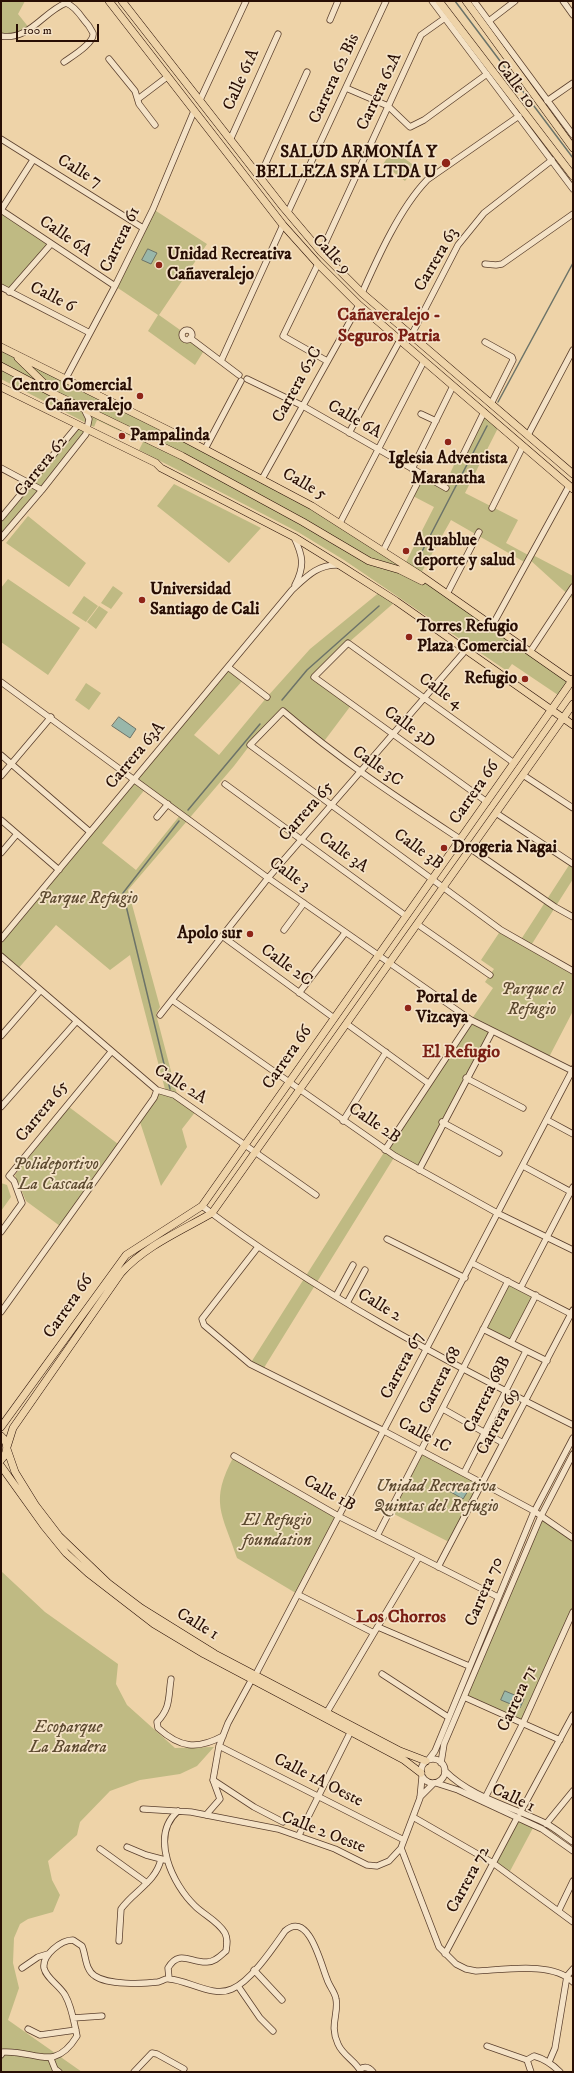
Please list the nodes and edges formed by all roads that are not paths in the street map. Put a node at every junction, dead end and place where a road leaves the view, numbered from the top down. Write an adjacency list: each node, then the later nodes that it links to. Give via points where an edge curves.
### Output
1 (109, 1): 22 (main road, Calle 9)
2 (122, 1): 19 (main road, Calle 9)
3 (246, 1): 30 (street)
4 (338, 1): 15 (street)
5 (386, 1): 28 (street, Carrera 62 Bis)
6 (432, 1): 13 (street, Calle 10)
7 (440, 1): 18 (main road, Calle 10)
8 (466, 1): 14 (main road, Calle 10)
9 (474, 1): 14 (street, Calle 10)
10 (514, 1): 14 (street)
11 (563, 1): 12 (street)
12 (573, 15)
13 (445, 18): 18 (street, Calle 10); 32 (street, Carrera 62A, via 421,35)
14 (484, 19): 31 (street, Calle 10); 40 (main road, Calle 10)
15 (330, 20)
16 (278, 34): 37 (street, Calle 61A)
17 (1, 36): 21 (street, via 10,37 24,33 66,2 93,34 88,44)
18 (468, 43): 24 (street, Calle 10); 38 (main road, Calle 10)
19 (157, 46): 22 (main road); 27 (main road, Calle 9)
20 (109, 59): 29 (street, via 135,91)
21 (64, 62)
22 (158, 65): 25 (main road, Calle 9)
23 (307, 72): 45 (street)
24 (487, 74): 32 (street, via 424,120 410,127); 34 (street, Calle 10)
25 (168, 78): 27 (main road); 29 (street); 33 (main road, Calle 9)
26 (573, 83): 31 (street)
27 (188, 84): 30 (main road, Calle 9)
28 (346, 88): 32 (street); 50 (street, Carrera 62 Bis)
29 (138, 99): 35 (street)
30 (200, 100): 37 (main road, Calle 9)
31 (548, 101): 36 (street, Calle 10)
32 (388, 106): 55 (street, Carrera 62A)
33 (194, 111): 44 (main road, Calle 9); 53 (street, Carrera 61)
34 (519, 116): 38 (street, Calle 10); 61 (street, via 427,180 416,191)
35 (155, 125)
36 (573, 135)
37 (231, 138): 41 (main road, Calle 9)
38 (540, 138): 43 (street, Calle 10); 46 (main road, Calle 10)
39 (1, 139): 42 (street, Calle 7)
40 (573, 148)
41 (240, 150): 44 (main road); 45 (main road, Calle 9)
42 (33, 160): 49 (street); 53 (street, Calle 7)
43 (552, 160): 47 (street, Calle 10); 64 (street, Carrera 63, via 484,213 458,245)
44 (238, 165): 48 (main road, Calle 9)
45 (260, 176): 50 (main road, Calle 9)
46 (573, 176)
47 (573, 189)
48 (264, 200): 50 (main road); 52 (main road, Calle 9)
49 (1, 210): 54 (street, Calle 6A)
50 (286, 210): 55 (main road, Calle 9)
51 (573, 214): 57 (street, via 502,264)
52 (283, 225): 56 (main road, Calle 9); 71 (street)
53 (143, 228): 58 (street, Carrera 61)
54 (51, 244): 58 (street, Calle 6A); 60 (street)
55 (321, 252): 61 (main road, Calle 9)
56 (318, 264): 62 (main road, Calle 9); 72 (street, via 283,336)
57 (486, 264)
58 (115, 286): 63 (street, Carrera 61)
59 (1, 287): 60 (street, Calle 6)
60 (9, 292): 63 (street, Calle 6)
61 (362, 293): 64 (main road, Calle 9)
62 (359, 305): 66 (main road, Calle 9); 72 (street, Carrera 62C)
63 (90, 333): 77 (street, Carrera 61)
64 (411, 336): 76 (main road, Calle 9)
65 (190, 338): 71 (street, Calle 6A)
66 (400, 340): 73 (main road, Calle 9); 94 (street)
67 (486, 342): 85 (street, via 513,360)
68 (1, 347): 70 (main road, Calle 5)
69 (573, 350): 95 (street)
70 (14, 354): 77 (main road, Calle 5); 83 (main road)
71 (221, 361): 78 (street, Calle 6A)
72 (327, 361): 86 (street, Carrera 62C)
73 (424, 361): 75 (main road, Calle 9); 98 (street)
74 (1, 366): 83 (main road)
75 (430, 366): 76 (main road); 81 (main road, Calle 9)
76 (452, 370): 79 (main road, Calle 9)
77 (66, 378): 97 (main road, Calle 5)
78 (242, 378): 86 (street, Calle 6A); 97 (street)
79 (463, 380): 84 (main road); 85 (main road, Calle 9)
80 (1, 383): 88 (main road)
81 (453, 386): 84 (main road, Calle 9); 91 (street)
82 (1, 387): 88 (main road)
83 (56, 395): 87 (main road)
84 (470, 400): 89 (main road, Calle 9)
85 (491, 404): 95 (main road, Calle 9)
86 (303, 406): 94 (street, Calle 6A); 105 (street, Carrera 62C)
87 (84, 409): 93 (street, Carrera 62, via 89,419); 120 (main road, via 182,456 369,561 400,570)
88 (48, 410): 92 (main road)
89 (484, 412): 96 (main road, Calle 9); 99 (street)
90 (421, 414): 91 (street)
91 (436, 421): 102 (street)
92 (78, 425): 93 (main road); 106 (street, Carrera 62)
93 (88, 430): 100 (main road); 109 (street, Carrera 62)
94 (349, 433): 98 (street, Calle 6A)
95 (528, 435): 104 (main road, Calle 9)
96 (523, 446): 107 (main road, Calle 9); 110 (street)
97 (205, 449): 105 (main road, Calle 5)
98 (377, 449): 102 (street, Calle 6A); 112 (street)
99 (462, 457)
100 (156, 463): 114 (main road, via 161,468); 126 (main road, via 295,534 398,599)
101 (1, 468): 106 (street)
102 (412, 469): 103 (street, Calle 6A)
103 (422, 474): 108 (street, Calle 6A); 116 (street)
104 (573, 474)
105 (262, 478): 112 (main road, Calle 5)
106 (30, 484): 109 (street); 111 (street, Carrera 62)
107 (571, 487): 121 (street)
108 (446, 488)
109 (42, 490): 115 (street, Carrera 62)
110 (492, 508)
111 (1, 518)
112 (340, 523): 116 (main road, Calle 5)
113 (479, 532): 120 (street)
114 (294, 537): 117 (main road); 119 (street, Carrera 63A, via 302,554 302,573)
115 (1, 538)
116 (383, 551): 120 (main road, Calle 5)
117 (341, 566): 119 (street, Carrera 63A, via 328,566 312,571); 123 (main road, via 396,601)
118 (573, 587): 124 (street)
119 (292, 590): 125 (street, Carrera 63A)
120 (447, 594): 121 (main road, Calle 5)
121 (492, 626): 124 (main road, Calle 5)
122 (348, 643): 130 (street, Calle 4); 137 (street, Calle 3D, via 314,677)
123 (465, 651): 126 (main road); 130 (street, Carrera 65)
124 (530, 652): 127 (main road, Calle 5)
125 (228, 667): 129 (street); 144 (street, Carrera 63A)
126 (502, 674): 132 (main road)
127 (573, 681): 132 (main road, Carrera 66)
128 (1, 682): 134 (street, Calle 3)
129 (267, 697)
130 (424, 698): 137 (street, Carrera 65); 139 (street, Calle 4)
131 (573, 704): 135 (main road, Carrera 66)
132 (552, 710): 135 (main road); 139 (main road, Carrera 66)
133 (283, 711): 141 (street, Calle 3C); 148 (street, Calle 3B, via 250,745)
134 (51, 718): 140 (street); 144 (street, Calle 3)
135 (563, 718): 136 (main road); 142 (main road, Carrera 66)
136 (573, 725)
137 (392, 734): 141 (street, Carrera 65); 146 (street, Calle 3D)
138 (1, 755): 140 (street)
139 (514, 763): 146 (main road, Carrera 66)
140 (11, 764): 143 (street); 153 (street)
141 (360, 773): 148 (street, Carrera 65); 155 (street, Calle 3C)
142 (523, 775): 149 (street); 150 (main road, Carrera 66)
143 (1, 776)
144 (135, 779): 147 (street, Calle 3); 153 (street, Carrera 63A)
145 (225, 784): 156 (street, Calle 3A)
146 (487, 802): 155 (main road, Carrera 66)
147 (168, 804): 151 (street); 161 (street, Calle 3)
148 (332, 805): 156 (street, Carrera 65); 162 (street, Calle 3B)
149 (573, 808)
150 (496, 813): 157 (main road, Carrera 66); 159 (street)
151 (157, 817)
152 (1, 820): 154 (street)
153 (90, 832): 160 (street, Carrera 63A)
154 (17, 834): 158 (street); 160 (street)
155 (460, 839): 162 (main road, Carrera 66)
156 (301, 840): 161 (street, Carrera 65); 165 (street, Calle 3A)
157 (471, 849): 163 (main road, Carrera 66); 166 (street, via 555,907)
158 (1, 853)
159 (573, 864)
160 (59, 870): 171 (street, Carrera 63A)
161 (268, 878): 164 (street, Calle 3); 170 (street, Carrera 65)
162 (432, 879): 163 (street, Calle 3B); 165 (main road, Carrera 66)
163 (444, 887): 167 (main road, Carrera 66); 175 (street, Calle 3B, via 501,930)
164 (304, 903): 168 (street); 169 (street, Calle 3)
165 (406, 916): 173 (main road, Carrera 66)
166 (573, 916)
167 (418, 924): 174 (main road, Carrera 66); 176 (street)
168 (284, 930)
169 (345, 932): 173 (street, Calle 3); 178 (street)
170 (222, 936): 178 (street, Calle 2C); 179 (street, Carrera 65)
171 (1, 939)
172 (1, 956): 177 (street, Calle 2A)
173 (378, 956): 174 (street, Calle 3); 181 (main road, Carrera 66)
174 (389, 964): 182 (street, Calle 3); 184 (main road, Carrera 66)
175 (573, 971)
176 (490, 975)
177 (40, 991): 183 (street, Calle 2A); 186 (street)
178 (299, 993): 181 (street, Calle 2C)
179 (172, 1000): 180 (street, Carrera 65); 191 (street, Calle 2B)
180 (160, 1015)
181 (334, 1018): 191 (main road, Carrera 66)
182 (471, 1020): 185 (street, Calle 3); 192 (street)
183 (76, 1022): 187 (street, Calle 2A); 195 (street)
184 (347, 1024): 188 (street); 194 (main road, Carrera 66)
185 (492, 1032): 189 (street, Calle 3); 190 (street)
186 (1, 1036)
187 (111, 1052): 193 (street, Calle 2A); 212 (street, Carrera 65, via 9,1176 14,1181 22,1203)
188 (386, 1052): 192 (street); 198 (street)
189 (573, 1071): 197 (street, Carrera 67)
190 (466, 1078): 196 (street); 199 (street)
191 (289, 1082): 194 (street, Calle 2B); 201 (main road, Carrera 66)
192 (428, 1083): 202 (street)
193 (157, 1090): 201 (street, Calle 2A, via 174,1095); 226 (street)
194 (300, 1090): 198 (street, Calle 2B); 203 (main road, Carrera 66)
195 (1, 1108)
196 (523, 1108)
197 (547, 1120): 200 (street); 205 (street, Carrera 67)
198 (344, 1121): 202 (street, Calle 2B)
199 (442, 1122): 204 (street); 206 (street)
200 (573, 1134)
201 (245, 1145): 203 (street, Calle 2A); 209 (main road, Carrera 66)
202 (385, 1150): 206 (street, Calle 2B)
203 (255, 1153): 208 (street, Calle 2A); 210 (main road, Carrera 66)
204 (498, 1153)
205 (523, 1166): 207 (street); 211 (street, Carrera 67)
206 (419, 1170): 211 (street, Calle 2B)
207 (572, 1191): 213 (street)
208 (316, 1195)
209 (202, 1206): 210 (street, Calle 2); 238 (main road, Carrera 66, via 126,1254)
210 (212, 1213): 215 (street, Calle 2); 244 (main road, Carrera 66, via 149,1249 125,1268 13,1428)
211 (499, 1214): 213 (street, Calle 2B); 217 (street, Carrera 67)
212 (1, 1232)
213 (547, 1236): 216 (street, Calle 2B); 222 (street)
214 (387, 1239): 220 (street)
215 (258, 1247): 224 (street, Calle 2); 239 (street, Calle 1C, via 202,1318 203,1322 250,1364)
216 (573, 1250)
217 (472, 1263): 220 (street, Carrera 67); 221 (street)
218 (353, 1265): 224 (street)
219 (366, 1270): 225 (street)
220 (465, 1278): 230 (street, Carrera 67)
221 (508, 1281): 222 (street); 228 (street, Carrera 68)
222 (521, 1287): 223 (street)
223 (536, 1295): 227 (street); 229 (street)
224 (336, 1296): 225 (street, Calle 2)
225 (347, 1303): 230 (street, Calle 2)
226 (1, 1312)
227 (572, 1313): 232 (street, Carrera 69)
228 (484, 1329): 229 (street); 233 (street, Carrera 68)
229 (511, 1343): 231 (street)
230 (427, 1351): 233 (street, Calle 2); 239 (street, Carrera 67)
231 (526, 1351): 232 (street); 234 (street, Carrera 68B)
232 (546, 1361): 235 (street, Carrera 69)
233 (463, 1369): 234 (street, Calle 2); 236 (street, Carrera 68)
234 (506, 1391): 235 (street, Calle 2); 240 (street, Carrera 68B)
235 (525, 1401): 237 (street, Calle 2); 243 (street, Carrera 69)
236 (443, 1409): 240 (street); 245 (street, Carrera 68)
237 (573, 1425)
238 (1, 1427)
239 (384, 1431): 245 (street, Calle 1C); 254 (street, Carrera 67)
240 (485, 1433): 243 (street); 250 (street, Carrera 68B)
241 (1, 1436): 244 (main road, Calle 1)
242 (573, 1438): 252 (street, Carrera 70)
243 (503, 1443): 251 (street, Carrera 69)
244 (7, 1448): 248 (main road, Carrera 66); 266 (main road, Calle 1, via 15,1472 36,1506 59,1536 108,1583 182,1635)
245 (421, 1450): 250 (street, Calle 1C); 255 (street, Carrera 68)
246 (573, 1454): 253 (street, Carrera 70)
247 (234, 1456): 254 (street, Calle 1B)
248 (1, 1460)
249 (1, 1466): 266 (main road, Calle 1, via 44,1526 66,1553 88,1573 154,1624 199,1651)
250 (464, 1473): 251 (street, Calle 1C)
251 (482, 1483): 252 (street, Calle 1C); 258 (street, Carrera 69)
252 (534, 1511): 253 (street, Calle 1C); 260 (street, Carrera 70)
253 (543, 1513): 256 (street, Calle 1C, via 548,1521); 268 (street, Carrera 70)
254 (340, 1517): 255 (street, Calle 1B); 259 (street, Carrera 67)
255 (377, 1536): 257 (street, Calle 1B)
256 (573, 1538)
257 (419, 1557): 258 (street, Calle 1B); 262 (street)
258 (438, 1567): 260 (street, Calle 1B)
259 (299, 1595): 263 (street); 266 (street, Carrera 67)
260 (498, 1597): 264 (street, Carrera 70)
261 (573, 1612): 272 (street, Carrera 71)
262 (378, 1627): 263 (street); 264 (street)
263 (374, 1633): 269 (street)
264 (469, 1666): 271 (street, Carrera 70)
265 (382, 1674): 271 (street)
266 (254, 1677): 269 (main road, Calle 1); 273 (main road, Calle 1); 274 (street, Carrera 67, via 228,1722)
267 (171, 1679): 274 (street, via 168,1707 158,1722 158,1728 172,1740 185,1744 202,1744)
268 (464, 1697): 272 (street); 278 (street, Carrera 70, via 444,1744)
269 (327, 1712): 277 (main road, Calle 1, via 407,1754)
270 (573, 1715): 275 (street)
271 (448, 1717): 277 (street, Carrera 70)
272 (523, 1723): 275 (street); 286 (street, Carrera 71)
273 (351, 1732): 280 (main road, Calle 1, via 404,1760); 284 (street)
274 (223, 1736): 276 (street, Carrera 67)
275 (560, 1740): 289 (street)
276 (220, 1746): 281 (street, Carrera 67); 284 (street, Calle 1A Oeste)
277 (428, 1760): 278 (street, via 435,1759); 280 (street, via 422,1766)
278 (441, 1763): 279 (street)
279 (445, 1771): 282 (street, via 442,1779); 286 (street, Calle 1, via 461,1785)
280 (421, 1775): 282 (street, via 427,1782); 285 (street)
281 (213, 1780): 290 (street, via 220,1799); 293 (street, via 254,1807)
282 (435, 1783): 285 (street); 292 (street, Calle 1, via 458,1790)
283 (573, 1791): 294 (street)
284 (317, 1796): 295 (street); 297 (street, Calle 1A Oeste)
285 (420, 1798): 291 (street)
286 (485, 1798): 289 (street, Calle 1)
287 (143, 1809): 288 (street, Calle 2 Oeste)
288 (178, 1811): 290 (street, Calle 2 Oeste); 301 (street, via 166,1827)
289 (520, 1813): 294 (street, Calle 1)
290 (206, 1815): 295 (street, Calle 2 Oeste)
291 (413, 1817): 297 (street); 302 (street)
292 (517, 1818): 300 (street, Calle 1, via 542,1830); 302 (street, Carrera 72)
293 (283, 1822)
294 (546, 1824): 296 (street, Calle 1)
295 (299, 1835): 297 (street, Calle 2 Oeste, via 372,1867 389,1861)
296 (573, 1842)
297 (403, 1844): 309 (street, via 436,1939)
298 (127, 1847): 301 (street, via 146,1856)
299 (100, 1849): 304 (street)
300 (573, 1851)
301 (164, 1860): 304 (street); 314 (street, via 179,1889 220,1926 227,1937 226,1951 217,1959 206,1962 177,1959 168,1968)
302 (493, 1863): 305 (street); 309 (street, Carrera 72)
303 (573, 1881): 305 (street)
304 (147, 1883): 307 (street, via 121,1909)
305 (559, 1910): 306 (street)
306 (573, 1922)
307 (119, 1941)
308 (48, 1954): 310 (street, via 38,1957); 314 (street, via 63,1942 73,1940 82,1946 90,1971 100,1979 121,1983 158,1982); 319 (street, via 44,1963 46,1974 65,1995)
309 (445, 1954): 313 (street, via 456,1964 476,1971 549,1970)
310 (22, 1968)
311 (573, 1969): 313 (street)
312 (254, 1970): 316 (street); 317 (street); 329 (street, via 290,1927 303,1929 310,1938 336,1999 333,2026 338,2044 344,2055)
313 (567, 1976): 315 (street); 327 (street, via 555,2048)
314 (169, 1978): 316 (street, via 199,1988 219,1991)
315 (573, 1982)
316 (238, 1986): 322 (street, via 260,2018)
317 (282, 2000)
318 (102, 2016): 319 (street)
319 (73, 2018): 321 (street)
320 (28, 2029): 321 (street, via 40,2035)
321 (76, 2030): 325 (street, via 77,2036 71,2048)
322 (273, 2031)
323 (487, 2046): 326 (street)
324 (1, 2054): 325 (street, via 14,2051 39,2059)
325 (51, 2059): 330 (street)
326 (527, 2060): 327 (street, via 534,2056); 333 (street)
327 (549, 2062): 334 (street)
328 (184, 2069): 331 (street, via 152,2053)
329 (361, 2071): 332 (street, via 364,2067)
330 (59, 2072)
331 (134, 2072)
332 (373, 2072)
333 (530, 2072)
334 (560, 2072)

